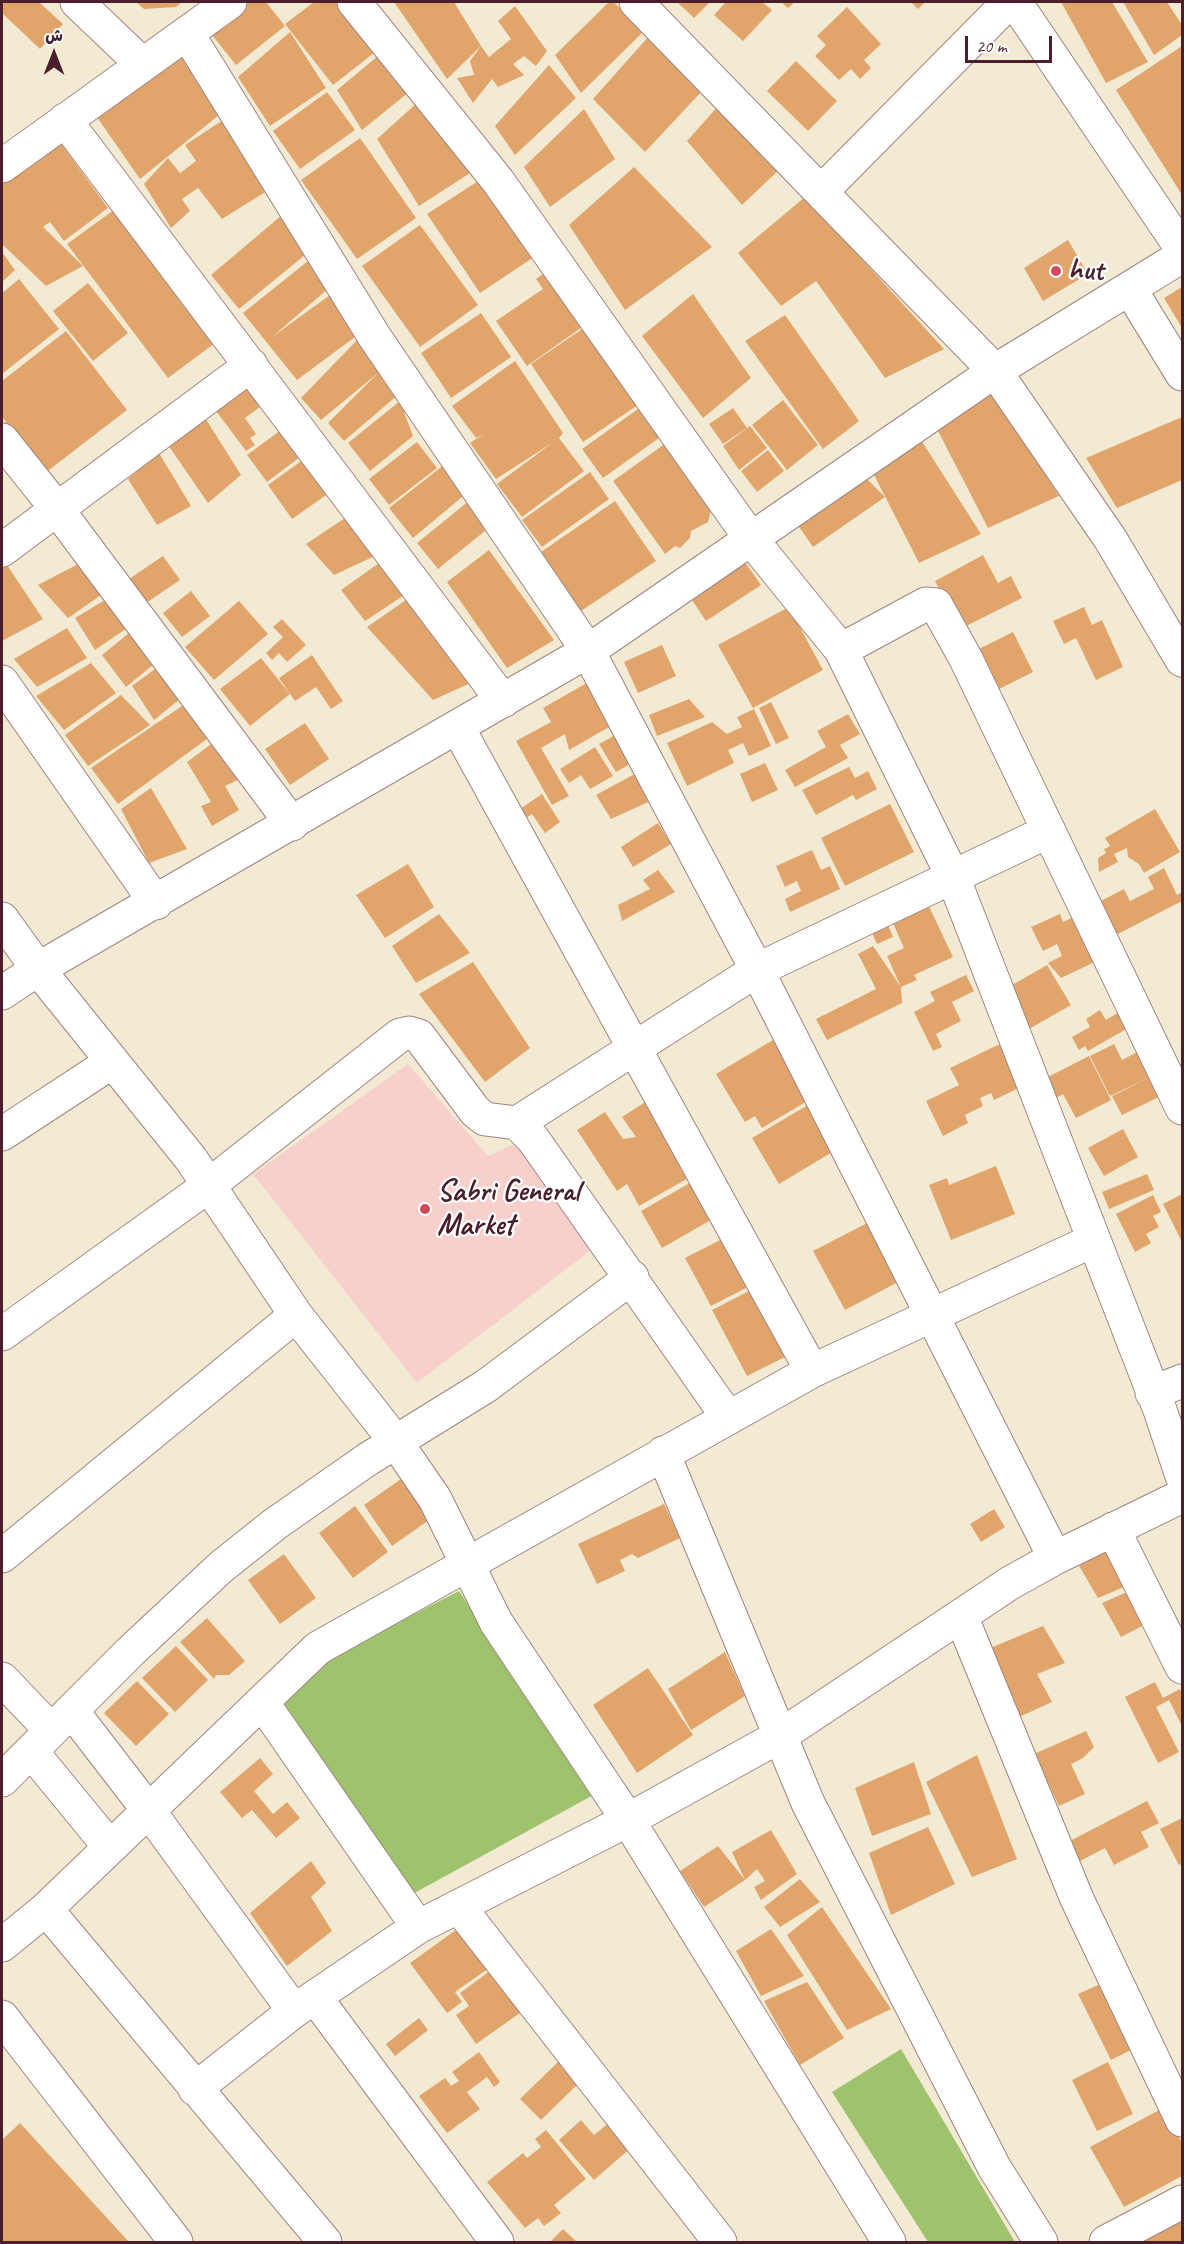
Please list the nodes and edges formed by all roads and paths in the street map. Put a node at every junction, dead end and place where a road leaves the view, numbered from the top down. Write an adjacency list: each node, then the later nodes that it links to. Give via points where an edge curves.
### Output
1 (77, 2): 8 (street)
2 (230, 2): 7 (street)
3 (354, 2): 20 (street, via 498,182)
4 (636, 2): 11 (street)
5 (1010, 2): 11 (street)
6 (1015, 2): 12 (street)
7 (187, 33): 8 (street); 23 (street, via 374,336)
8 (142, 64): 9 (street)
9 (64, 120): 10 (street); 15 (street)
10 (2, 166)
11 (822, 191): 16 (street)
12 (1182, 249)
13 (1182, 256): 14 (street)
14 (1130, 289): 16 (street); 17 (street)
15 (251, 365): 19 (street); 26 (street)
16 (995, 371): 20 (street); 24 (street, via 1111,540)
17 (1182, 374)
18 (2, 440): 19 (street)
19 (57, 509): 21 (street); 28 (street)
20 (751, 539): 22 (street); 23 (street)
21 (2, 550)
22 (841, 650): 29 (street, via 926,604 936,605); 30 (street)
23 (588, 651): 26 (street); 34 (street)
24 (1182, 660)
25 (2, 682): 31 (street)
26 (503, 701): 27 (street)
27 (458, 728): 28 (street); 36 (street)
28 (292, 824): 31 (street)
29 (1049, 831): 30 (street); 37 (street)
30 (953, 877): 34 (street); 43 (street)
31 (156, 903): 33 (street)
32 (2, 920): 33 (street)
33 (38, 969): 35 (street); 38 (street)
34 (757, 970): 36 (street); 46 (street)
35 (2, 993)
36 (636, 1048): 40 (street); 48 (street)
37 (1172, 1056): 39 (street)
38 (112, 1062): 41 (street); 42 (street, via 191,1159)
39 (1182, 1108)
40 (517, 1123): 42 (street, via 485,1119 419,1036 400,1035); 44 (street, via 533,1139)
41 (2, 1134)
42 (208, 1186): 45 (street); 47 (street)
43 (1094, 1240): 46 (street); 50 (street)
44 (632, 1277): 51 (street); 52 (street, via 486,1386)
45 (296, 1316): 52 (street); 57 (street)
46 (933, 1316): 48 (street); 58 (street)
47 (2, 1334)
48 (812, 1371): 51 (street)
49 (1182, 1381): 50 (street)
50 (1152, 1394): 54 (street)
51 (727, 1416): 53 (street)
52 (396, 1442): 59 (street, via 435,1499); 64 (street, via 275,1524 221,1567)
53 (663, 1453): 59 (street); 65 (street)
54 (1182, 1476)
55 (1182, 1496): 56 (street)
56 (1113, 1529): 58 (street); 61 (street)
57 (2, 1556)
58 (1054, 1558): 60 (street)
59 (466, 1565): 63 (street, via 318,1648); 68 (street, via 496,1622)
60 (961, 1616): 65 (street); 77 (street, via 1077,1899)
61 (1182, 1667)
62 (2, 1679): 64 (street)
63 (262, 1702): 67 (street); 72 (street)
64 (51, 1730): 66 (street); 67 (street); 69 (street)
65 (780, 1736): 68 (street); 84 (street, via 808,1803 910,2005 994,2167)
66 (2, 1780)
67 (149, 1810): 69 (street); 74 (street)
68 (628, 1820): 70 (street); 83 (street)
69 (109, 1846): 71 (street)
70 (460, 1908): 72 (street); 82 (street)
71 (46, 1909): 73 (street); 76 (street)
72 (418, 1927): 74 (street)
73 (2, 1945)
74 (304, 2004): 76 (street); 81 (street)
75 (2, 2017): 79 (street)
76 (195, 2089): 80 (street)
77 (1182, 2120)
78 (1182, 2202): 85 (street)
79 (176, 2242)
80 (325, 2242)
81 (498, 2242)
82 (720, 2242)
83 (889, 2242)
84 (1041, 2242)
85 (1107, 2242)

